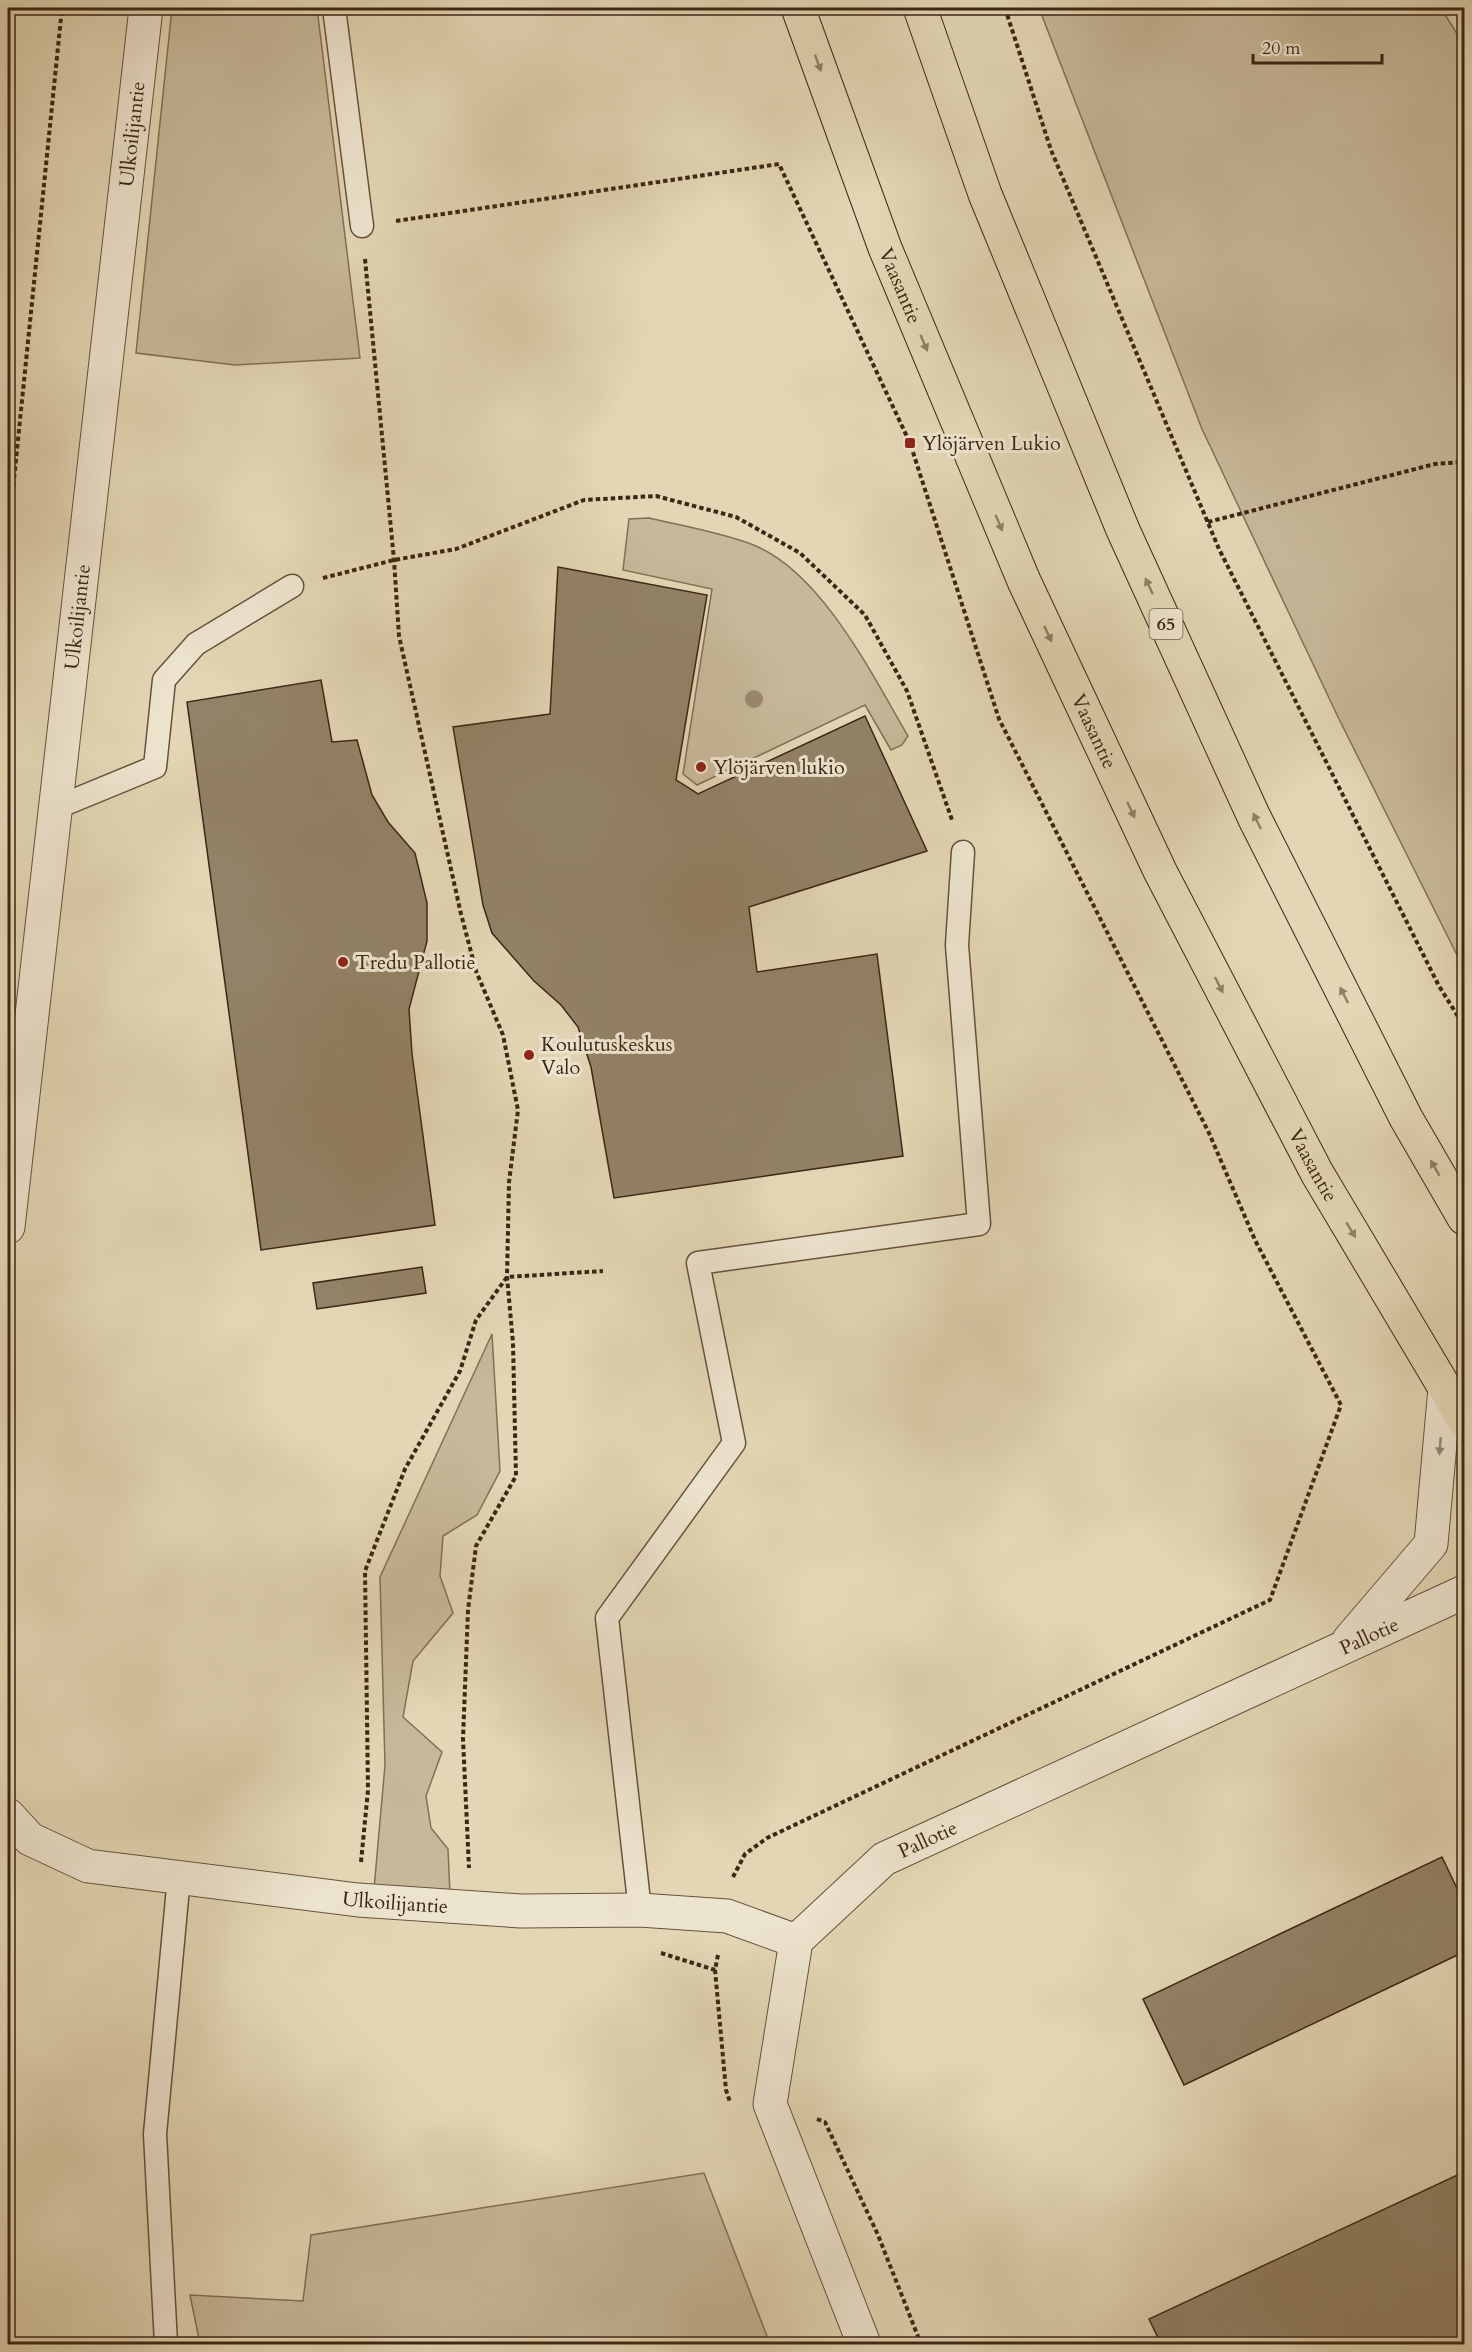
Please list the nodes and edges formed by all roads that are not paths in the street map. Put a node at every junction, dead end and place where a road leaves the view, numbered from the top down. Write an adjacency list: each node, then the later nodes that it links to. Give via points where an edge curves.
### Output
1 (146, 8): 7 (street, Ulkoilijantie)
2 (334, 8): 5 (lane)
3 (798, 8): 11 (highway, Vaasantie, one-way to 11, via 885,248 1029,592 1160,871 1300,1142)
4 (920, 8): 9 (highway, 65, one-way to 4, via 1406,1118 1254,817 1123,530 985,194)
5 (362, 226)
6 (292, 586): 7 (lane, via 196,644 164,680 154,767)
7 (53, 809): 10 (street, Ulkoilijantie)
8 (963, 852): 17 (lane, via 957,945 979,1224 698,1263 734,1443 607,1618)
9 (1464, 1218)
10 (8, 1227)
11 (1445, 1388): 12 (highway, Vaasantie); 14 (street, one-way to 14, via 1431,1544)
12 (1464, 1420)
13 (1464, 1592): 14 (street, Pallotie)
14 (1344, 1647): 18 (street, Pallotie, via 884,1859)
15 (8, 1815): 16 (street, Ulkoilijantie, via 30,1839 88,1866)
16 (179, 1877): 17 (street, Ulkoilijantie, via 358,1900 521,1911); 19 (lane, via 155,2134)
17 (640, 1910): 18 (street, Ulkoilijantie, via 727,1916)
18 (796, 1941): 20 (street, via 770,2104)
19 (166, 2344)
20 (864, 2344)

